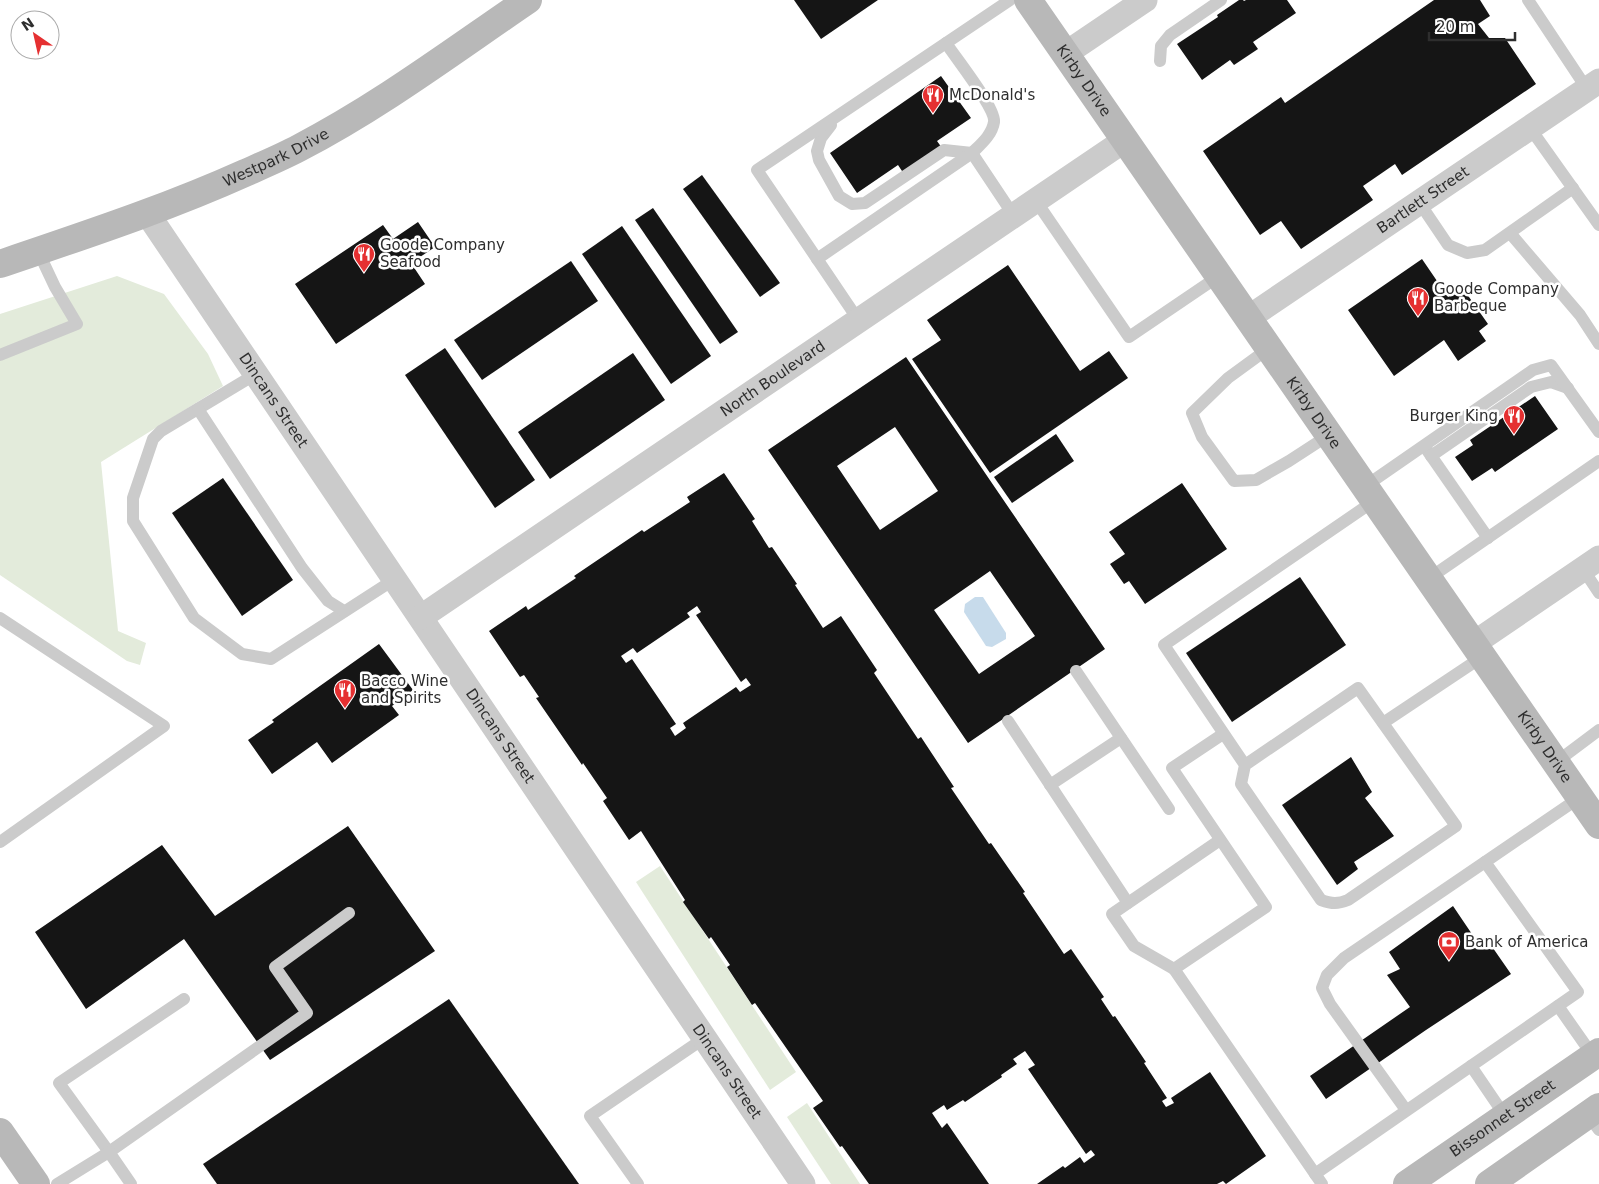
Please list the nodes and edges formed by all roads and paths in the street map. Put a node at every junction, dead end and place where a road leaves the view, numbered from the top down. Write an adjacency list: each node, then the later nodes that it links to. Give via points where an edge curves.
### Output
1 (528, 0): 18 (main road, Westpark Drive, via 332,130 246,173)
2 (1010, 0): 7 (lane)
3 (1028, 0): 8 (main road, Kirby Drive)
4 (1144, 0): 8 (street)
5 (1221, 0): 9 (lane, via 1170,35 1161,46)
6 (1528, 0): 10 (lane)
7 (946, 43): 11 (lane); 14 (lane, via 990,107 994,120 990,133)
8 (1066, 54): 13 (main road, Kirby Drive)
9 (1160, 61)
10 (1593, 85): 12 (street, Bartlett Street)
11 (837, 116): 14 (lane, via 821,138 817,151 839,196 852,204 865,203 944,150); 23 (lane, via 757,170)
12 (1530, 128): 15 (lane); 17 (street, Bartlett Street)
13 (1125, 140): 16 (street, North Boulevard); 25 (main road, Kirby Drive)
14 (972, 153): 19 (lane); 23 (lane)
15 (1573, 188): 20 (lane); 21 (lane)
16 (1036, 201): 19 (street, North Boulevard); 25 (lane, via 1129,337)
17 (1420, 202): 21 (lane, via 1448,245 1467,253 1485,250); 26 (street, Bartlett Street)
18 (147, 213): 22 (main road, Westpark Drive); 31 (street, Dincans Street)
19 (1014, 216): 27 (street, North Boulevard)
20 (1599, 225)
21 (1510, 233): 28 (lane, via 1580,315)
22 (38, 251): 24 (main road, Westpark Drive); 30 (lane, via 77,324)
23 (817, 259): 27 (lane)
24 (0, 264)
25 (1219, 276): 26 (main road, Kirby Drive)
26 (1248, 318): 29 (main road, Kirby Drive)
27 (859, 321): 44 (street, North Boulevard)
28 (1599, 344)
29 (1268, 348): 34 (main road, Kirby Drive); 34 (lane, via 1228,378 1192,413 1202,437 1234,481 1256,480)
30 (0, 355)
31 (256, 374): 32 (lane); 40 (street, Dincans Street)
32 (198, 409): 43 (lane, via 302,568 328,601); 43 (lane, via 153,438 133,498 133,521 194,618 242,654 271,659)
33 (1599, 432): 35 (lane, via 1551,365 1533,370)
34 (1329, 435): 37 (main road, Kirby Drive)
35 (1427, 451): 37 (lane); 38 (lane)
36 (1599, 461): 38 (lane)
37 (1369, 494): 41 (main road, Kirby Drive); 51 (lane, via 1164,645)
38 (1488, 538): 41 (lane)
39 (1591, 563): 42 (lane); 46 (street)
40 (394, 579): 43 (lane); 44 (street, Dincans Street)
41 (1428, 579): 46 (main road, Kirby Drive)
42 (1599, 593)
43 (344, 611)
44 (421, 617): 67 (street, Dincans Street)
45 (0, 618): 60 (lane, via 164,726)
46 (1477, 650): 49 (lane); 53 (main road, Kirby Drive)
47 (1076, 671): 52 (lane)
48 (1008, 721): 55 (lane)
49 (1383, 723): 54 (lane, via 1358,688); 54 (lane, via 1456,826 1340,904 1321,900 1241,784)
50 (1599, 730): 53 (lane)
51 (1223, 734): 54 (lane); 59 (lane, via 1172,768)
52 (1121, 738): 55 (lane); 57 (lane)
53 (1555, 763): 56 (main road, Kirby Drive)
54 (1244, 765)
55 (1050, 785): 62 (lane)
56 (1579, 798): 58 (main road, Kirby Drive); 61 (lane)
57 (1169, 809)
58 (1599, 825)
59 (1220, 840): 62 (lane); 64 (lane, via 1266,907)
60 (0, 842)
61 (1485, 862): 66 (lane, via 1578,992); 70 (lane, via 1344,958 1327,975 1322,988)
62 (1128, 903): 64 (lane, via 1112,914 1134,946)
63 (349, 913): 74 (lane, via 275,967 307,1013)
64 (1174, 970): 75 (lane)
65 (184, 999): 74 (lane, via 59,1083)
66 (1558, 1006): 68 (lane); 69 (lane)
67 (703, 1039): 79 (lane, via 590,1116); 80 (street, Dincans Street)
68 (1596, 1054): 71 (main road, Bissonnet Street)
69 (1471, 1066): 70 (lane); 71 (lane)
70 (1406, 1110): 75 (lane)
71 (1506, 1116): 81 (main road, Bissonnet Street)
72 (1595, 1117): 82 (main road)
73 (0, 1132): 76 (main road)
74 (109, 1152): 77 (lane); 78 (lane)
75 (1318, 1179)
76 (36, 1184)
77 (57, 1184)
78 (131, 1184)
79 (638, 1184)
80 (803, 1184)
81 (1407, 1184)
82 (1489, 1184)

